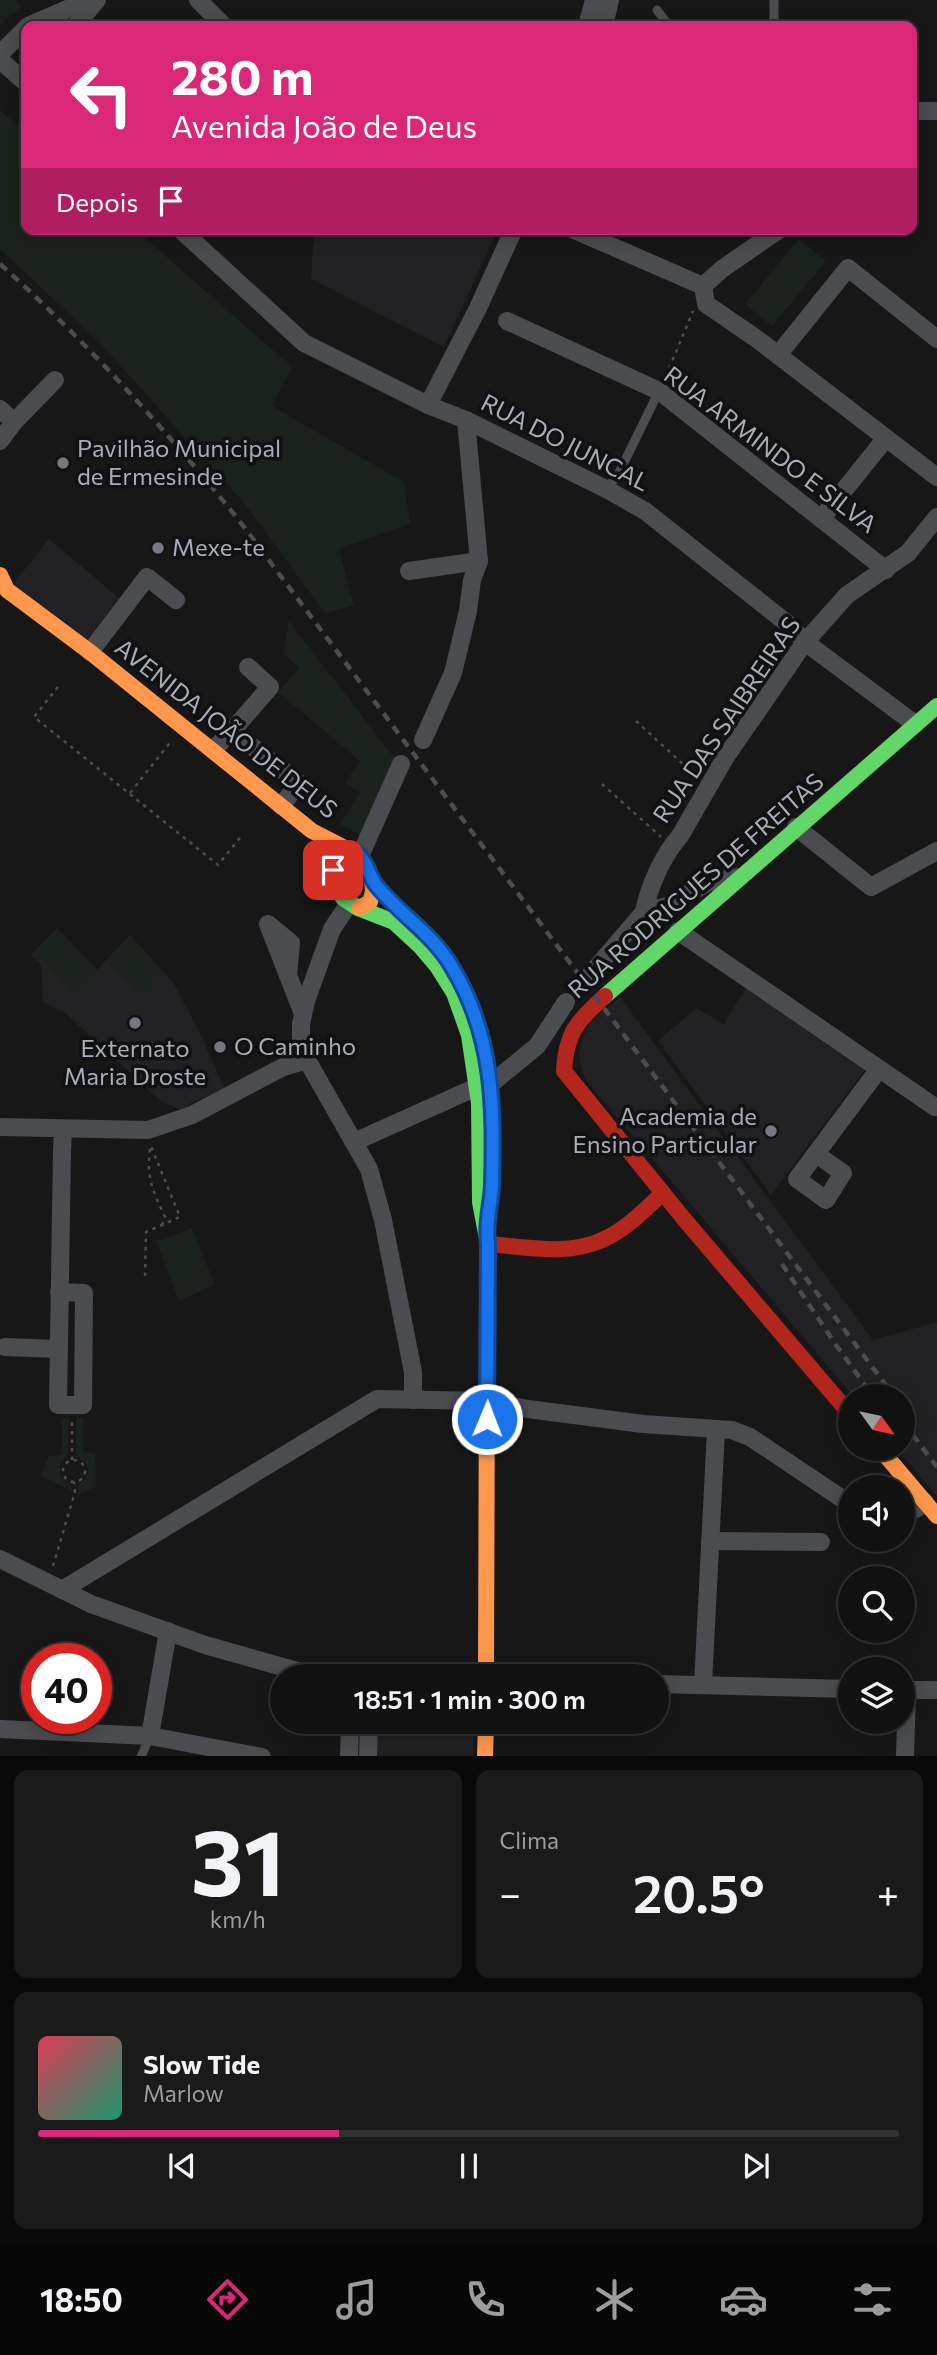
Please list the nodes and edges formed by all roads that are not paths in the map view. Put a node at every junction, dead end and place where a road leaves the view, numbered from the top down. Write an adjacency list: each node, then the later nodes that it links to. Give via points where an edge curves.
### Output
1 (88, 0): 8 (street)
2 (97, 0): 9 (street)
3 (198, 0): 10 (street)
4 (594, 0): 11 (street)
5 (610, 0): 12 (street)
6 (774, 0): 14 (lane)
7 (657, 10): 13 (lane)
8 (41, 21)
9 (79, 21)
10 (220, 21)
11 (588, 21)
12 (605, 21)
13 (665, 21)
14 (774, 21)
15 (21, 33): 16 (street)
16 (0, 54)
17 (0, 60): 18 (street)
18 (21, 79)
19 (917, 111): 20 (street)
20 (937, 111)
21 (187, 235): 31 (street, RUA DO JUNCAL, via 304,343)
22 (511, 235): 31 (street)
23 (584, 235): 25 (street)
24 (771, 235): 25 (street, via 722,269)
25 (705, 295): 28 (street)
26 (507, 321): 30 (street, RUA ARMINDO E SILVA)
27 (937, 340): 28 (street, via 848,268)
28 (778, 355): 35 (street)
29 (55, 380): 34 (street)
30 (659, 391): 38 (lane, via 617,477); 40 (street, RUA ARMINDO E SILVA)
31 (428, 405): 33 (street, RUA DO JUNCAL)
32 (0, 409): 34 (street)
33 (466, 420): 38 (street, RUA DO JUNCAL); 41 (street)
34 (15, 422): 36 (street)
35 (886, 438): 37 (street); 40 (street)
36 (0, 441)
37 (937, 477)
38 (605, 489): 48 (street, RUA DO JUNCAL, via 645,511)
39 (937, 517): 42 (street, RUA DAS SAIBREIRAS, via 908,553)
40 (821, 519): 42 (street, RUA ARMINDO E SILVA)
41 (479, 561): 43 (street); 54 (street, via 453,673)
42 (886, 570): 48 (street, RUA DAS SAIBREIRAS, via 847,595)
43 (409, 571)
44 (0, 575): 47 (main road, AVENIDA JOÃO DE DEUS, via 7,590)
45 (0, 597): 47 (main road, AVENIDA JOÃO DE DEUS)
46 (176, 600): 49 (street, via 147,578)
47 (68, 641): 49 (main road, AVENIDA JOÃO DE DEUS); 61 (main road, AVENIDA JOÃO DE DEUS)
48 (805, 642): 52 (street, RUA DO JUNCAL); 65 (street, RUA DAS SAIBREIRAS, via 671,846)
49 (90, 652): 55 (main road, AVENIDA JOÃO DE DEUS)
50 (248, 667): 53 (street, via 270,687)
51 (937, 706): 52 (main road, RUA RODRIGUES DE FREITAS)
52 (915, 724): 58 (main road, RUA RODRIGUES DE FREITAS)
53 (232, 731): 55 (street); 57 (street, via 299,783)
54 (423, 740)
55 (213, 750): 57 (main road, AVENIDA JOÃO DE DEUS)
56 (401, 764): 60 (street)
57 (281, 807): 60 (main road, AVENIDA JOÃO DE DEUS, via 312,831)
58 (796, 827): 59 (street, via 872,887); 62 (main road, RUA RODRIGUES DE FREITAS)
59 (937, 851)
60 (357, 854): 61 (main road, AVENIDA JOÃO DE DEUS); 63 (main road)
61 (325, 859): 64 (main road, AVENIDA JOÃO DE DEUS, via 337,887)
62 (739, 877): 65 (street, via 709,882 667,906); 66 (main road, RUA RODRIGUES DE FREITAS)
63 (373, 882): 64 (main road, via 370,902); 73 (main road, via 452,966 485,1045)
64 (354, 906): 70 (street, via 332,929); 73 (main road, via 395,923 442,973 463,1016)
65 (644, 912): 67 (street)
66 (678, 930): 72 (street); 79 (main road, RUA RODRIGUES DE FREITAS, via 581,1017 565,1047 564,1071)
67 (590, 975)
68 (288, 976): 70 (street)
69 (566, 1002): 73 (street, via 537,1046)
70 (303, 1014): 71 (street, via 301,1040)
71 (307, 1060): 76 (street, via 284,1067 149,1138); 77 (street)
72 (879, 1069): 74 (street); 78 (street)
73 (485, 1084): 77 (street); 80 (main road, via 494,1125)
74 (935, 1107)
75 (0, 1127): 76 (street)
76 (63, 1129): 81 (street)
77 (354, 1142): 84 (street, via 369,1169 383,1220 413,1373)
78 (816, 1154)
79 (663, 1193): 80 (main road, via 593,1244 557,1249); 85 (main road, RUA RODRIGUES DE FREITAS)
80 (488, 1244): 86 (main road)
81 (59, 1292): 83 (street); 83 (street, via 84,1293 83,1405 58,1405)
82 (5, 1347): 83 (street)
83 (58, 1349)
84 (413, 1400): 86 (street); 96 (street, via 377,1399)
85 (838, 1400)
86 (487, 1401): 87 (street, via 588,1418); 99 (main road)
87 (716, 1430): 89 (street, via 750,1437); 93 (street)
88 (890, 1461): 90 (main road)
89 (838, 1496)
90 (925, 1502): 91 (street); 92 (main road)
91 (915, 1509)
92 (937, 1516)
93 (710, 1541): 94 (street); 101 (street)
94 (821, 1542)
95 (0, 1559): 96 (street)
96 (55, 1586): 97 (street)
97 (168, 1631): 98 (street); 110 (street)
98 (272, 1664)
99 (486, 1664)
100 (669, 1684): 101 (street)
101 (703, 1684): 102 (street)
102 (838, 1689)
103 (915, 1690): 104 (street)
104 (937, 1690)
105 (0, 1729): 110 (street)
106 (350, 1734): 113 (street)
107 (369, 1734): 114 (street)
108 (486, 1734): 115 (main road)
109 (905, 1734): 116 (street)
110 (150, 1736): 111 (lane); 112 (street)
111 (141, 1756)
112 (262, 1756)
113 (349, 1756)
114 (368, 1756)
115 (485, 1756)
116 (905, 1756)

